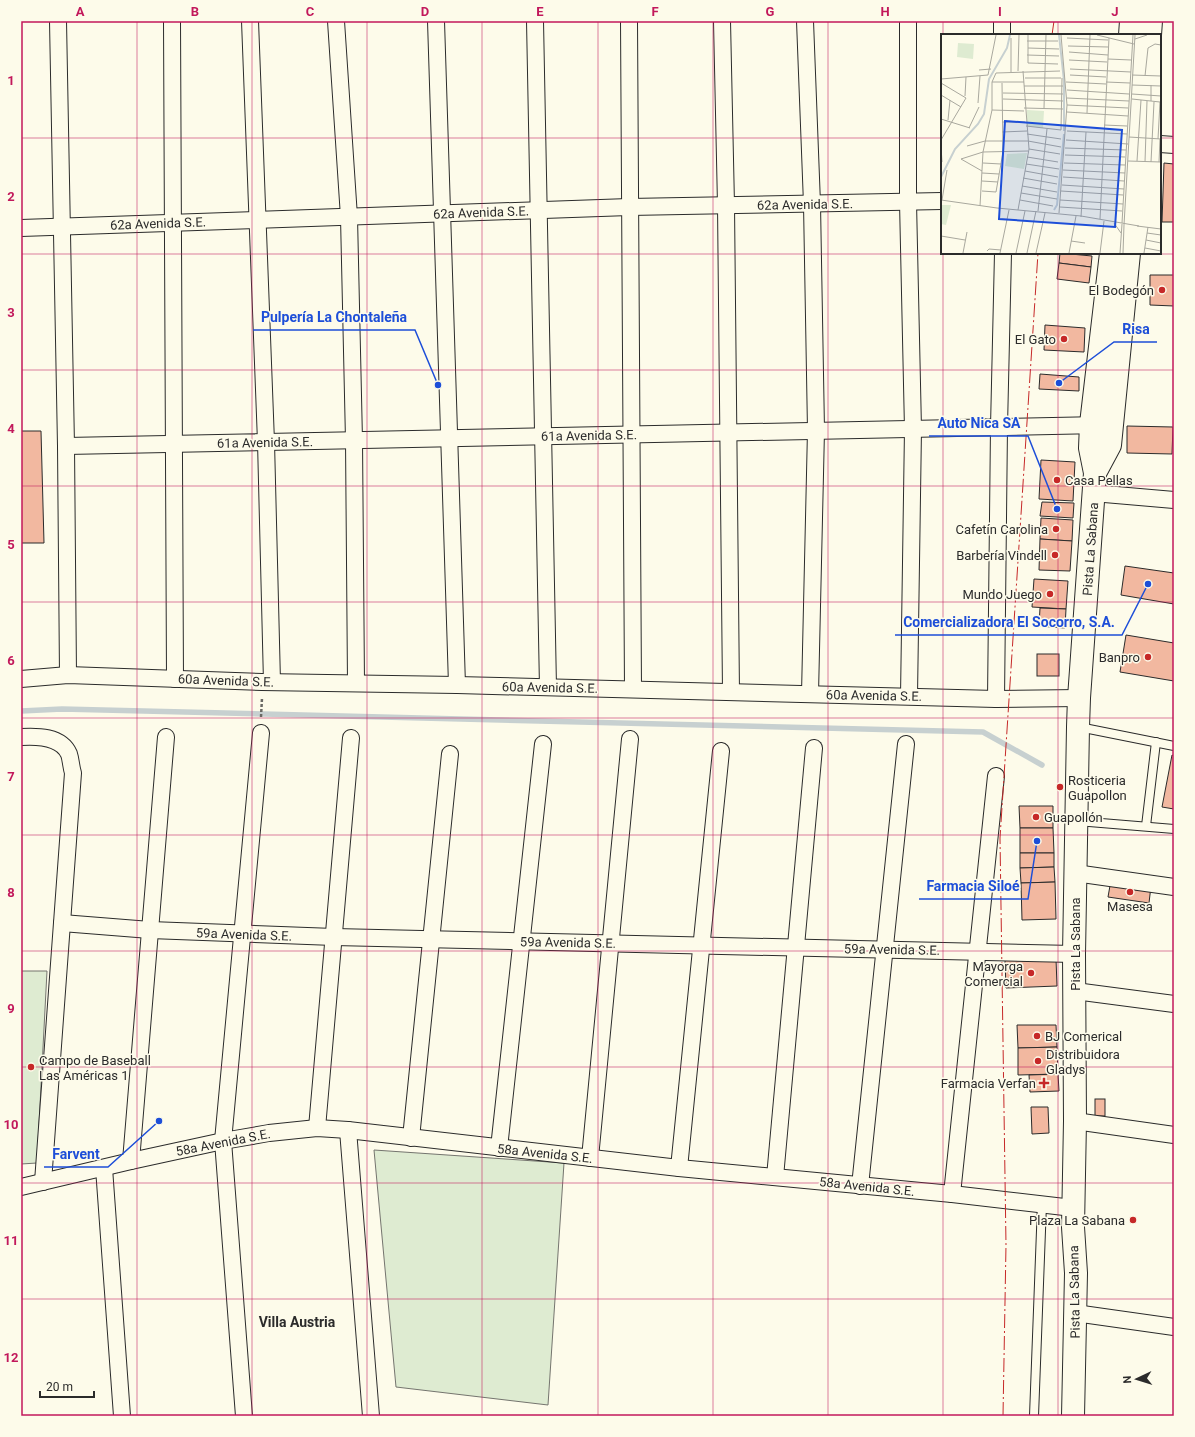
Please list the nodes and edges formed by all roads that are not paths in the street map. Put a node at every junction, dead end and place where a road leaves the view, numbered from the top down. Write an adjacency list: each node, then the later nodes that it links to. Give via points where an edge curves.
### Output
1 (58, 21): 27 (street)
2 (172, 21): 26 (street)
3 (250, 21): 25 (street)
4 (336, 21): 24 (street)
5 (436, 21): 23 (street)
6 (535, 21): 22 (street)
7 (629, 21): 21 (street)
8 (722, 21): 20 (street)
9 (804, 21): 19 (street)
10 (908, 21): 18 (street)
11 (1002, 21): 13 (street)
12 (1135, 24): 14 (main road)
13 (1002, 34)
14 (1149, 34)
15 (1161, 144): 16 (street)
16 (1174, 145)
17 (941, 201): 18 (street, 62a Avenida S.E.)
18 (908, 202): 19 (street, 62a Avenida S.E.); 34 (street)
19 (812, 204): 20 (street, 62a Avenida S.E.); 35 (street)
20 (726, 205): 21 (street, 62a Avenida S.E.); 36 (street)
21 (629, 207): 22 (street, 62a Avenida S.E.); 37 (street)
22 (540, 210): 23 (street, 62a Avenida S.E.); 38 (street)
23 (442, 213): 24 (street, 62a Avenida S.E.); 39 (street)
24 (349, 217): 25 (street, 62a Avenida S.E.); 40 (street)
25 (258, 220): 26 (street, 62a Avenida S.E.); 41 (street)
26 (174, 223): 27 (street, 62a Avenida S.E.); 42 (street)
27 (62, 227): 28 (street, 62a Avenida S.E.); 43 (street)
28 (21, 228)
29 (1002, 254): 33 (street)
30 (1111, 254): 32 (main road, Pista La Sabana)
31 (1129, 254): 32 (main road, Pista La Sabana)
32 (1101, 425): 33 (street, 61a Avenida S.E.); 44 (main road, Pista La Sabana, via 1110,445)
33 (999, 427): 34 (street, 61a Avenida S.E.); 58 (street)
34 (913, 429): 35 (street, 61a Avenida S.E.); 56 (street)
35 (816, 430): 36 (street, 61a Avenida S.E.); 55 (street)
36 (728, 432): 37 (street, 61a Avenida S.E.); 54 (street)
37 (632, 434): 38 (street, 61a Avenida S.E.); 53 (street)
38 (542, 436): 39 (street, 61a Avenida S.E.); 51 (street)
39 (449, 438): 40 (street, 61a Avenida S.E.); 50 (street)
40 (354, 440): 41 (street, 61a Avenida S.E.); 49 (street)
41 (266, 442): 42 (street, 61a Avenida S.E.); 52 (street)
42 (173, 444): 43 (street, 61a Avenida S.E.); 48 (street)
43 (66, 446): 46 (street)
44 (1094, 483): 45 (street); 57 (main road, Pista La Sabana)
45 (1174, 500)
46 (68, 676): 47 (street, 60a Avenida S.E.); 48 (street, 60a Avenida S.E.)
47 (21, 679)
48 (175, 679): 52 (street, 60a Avenida S.E.)
49 (356, 683): 50 (street, 60a Avenida S.E.); 52 (street, 60a Avenida S.E.)
50 (457, 685): 51 (street, 60a Avenida S.E.)
51 (548, 687): 53 (street, 60a Avenida S.E.)
52 (267, 688)
53 (633, 689): 54 (street, 60a Avenida S.E.)
54 (731, 692): 55 (street, 60a Avenida S.E.)
55 (810, 694): 56 (street, 60a Avenida S.E.)
56 (909, 696): 58 (street, 60a Avenida S.E.)
57 (1079, 698): 58 (street, 60a Avenida S.E.); 59 (main road, Pista La Sabana)
58 (996, 699)
59 (1078, 727): 65 (lane); 73 (main road, Pista La Sabana)
60 (261, 733): 80 (street)
61 (21, 737): 78 (street, via 41,736 58,742 69,754 73,773)
62 (166, 737): 79 (street)
63 (351, 738): 81 (street)
64 (630, 739): 84 (street)
65 (1156, 742): 68 (lane); 74 (lane)
66 (543, 744): 83 (street)
67 (906, 744): 87 (street)
68 (1174, 746)
69 (814, 748): 86 (street)
70 (721, 751): 85 (street)
71 (450, 754): 82 (street)
72 (996, 776): 88 (street)
73 (1076, 821): 74 (lane); 76 (main road, Pista La Sabana)
74 (1146, 826): 75 (lane)
75 (1174, 829)
76 (1075, 874): 77 (street); 89 (main road, Pista La Sabana)
77 (1174, 887)
78 (62, 923): 79 (street, 59a Avenida S.E.); 104 (street)
79 (150, 930): 80 (street, 59a Avenida S.E.); 100 (street)
80 (241, 934): 81 (street, 59a Avenida S.E.); 97 (street)
81 (334, 937): 82 (street, 59a Avenida S.E.); 93 (street)
82 (431, 940): 83 (street, 59a Avenida S.E.); 96 (street)
83 (522, 941): 84 (street, 59a Avenida S.E.); 98 (street)
84 (610, 943): 85 (street, 59a Avenida S.E.); 99 (street)
85 (701, 945): 86 (street, 59a Avenida S.E.); 102 (street)
86 (796, 948): 87 (street, 59a Avenida S.E.); 103 (street)
87 (884, 949): 88 (street, 59a Avenida S.E.); 105 (street)
88 (978, 951): 89 (street, 59a Avenida S.E.); 107 (street)
89 (1074, 954): 90 (main road, Pista La Sabana)
90 (1075, 990): 91 (street); 92 (main road, Pista La Sabana)
91 (1174, 1004)
92 (1075, 1121): 95 (street); 109 (main road, Pista La Sabana)
93 (317, 1128): 94 (street, 58a Avenida S.E.); 97 (street, 58a Avenida S.E.)
94 (348, 1130): 96 (street, 58a Avenida S.E.); 114 (street)
95 (1174, 1136)
96 (411, 1138): 98 (street, 58a Avenida S.E.)
97 (223, 1141): 100 (street, 58a Avenida S.E.); 113 (street)
98 (499, 1148): 99 (street, 58a Avenida S.E.)
99 (590, 1158): 102 (street, 58a Avenida S.E.)
100 (131, 1161): 101 (street, 58a Avenida S.E.)
101 (104, 1168): 104 (street, 58a Avenida S.E.); 112 (street)
102 (679, 1168): 103 (street, 58a Avenida S.E.)
103 (775, 1177): 105 (street, 58a Avenida S.E.)
104 (43, 1182): 106 (street, 58a Avenida S.E.)
105 (860, 1186): 107 (street, 58a Avenida S.E.)
106 (21, 1187)
107 (952, 1194): 108 (street, 58a Avenida S.E.)
108 (1042, 1204): 109 (street, 58a Avenida S.E.); 115 (lane)
109 (1073, 1208): 110 (main road, Pista La Sabana)
110 (1075, 1313): 111 (street); 116 (main road, Pista La Sabana)
111 (1174, 1326)
112 (122, 1416)
113 (244, 1416)
114 (371, 1416)
115 (1034, 1416)
116 (1074, 1416)

